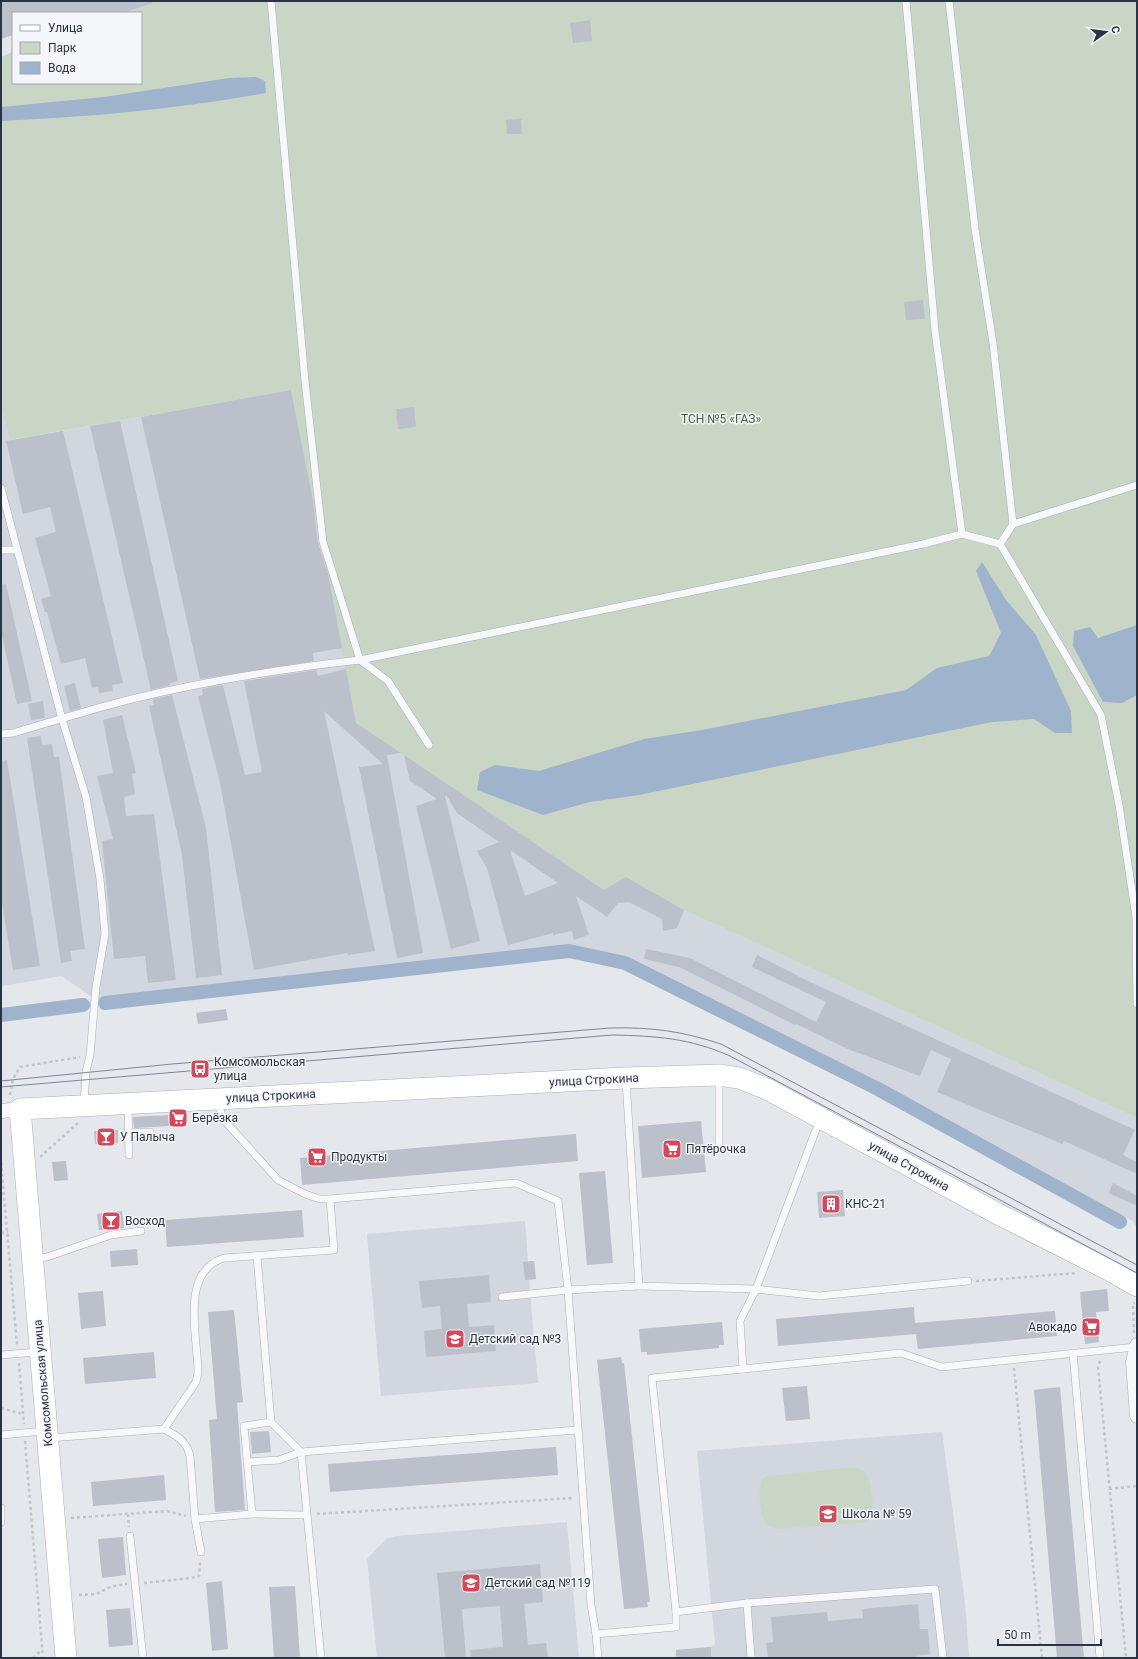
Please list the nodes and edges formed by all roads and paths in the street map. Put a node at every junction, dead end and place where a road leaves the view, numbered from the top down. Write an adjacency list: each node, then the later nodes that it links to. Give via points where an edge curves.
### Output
1 (271, 1): 11 (lane, via 305,381 323,542)
2 (906, 1): 7 (lane, via 935,331)
3 (949, 1): 6 (lane, via 976,229 993,343)
4 (1137, 485): 6 (lane)
5 (1, 488): 10 (lane)
6 (1013, 524): 8 (lane)
7 (962, 534): 8 (lane); 11 (lane)
8 (1000, 544): 15 (lane, via 1101,715 1119,805 1136,917)
9 (1, 550): 10 (lane)
10 (16, 550): 12 (lane)
11 (360, 660): 12 (lane, via 180,689 135,698); 14 (lane, via 388,681)
12 (62, 719): 13 (lane); 17 (lane, via 86,797 100,879 105,934 96,987)
13 (1, 734)
14 (429, 744)
15 (1136, 988): 16 (lane)
16 (1137, 1004)
17 (90, 1055): 22 (lane); 23 (path, via 20,1067 13,1079)
18 (719, 1075): 19 (street, улица Строкина); 24 (street, улица Строкина, via 739,1078 767,1089); 27 (lane)
19 (625, 1078): 20 (street, улица Строкина); 38 (lane)
20 (217, 1098): 21 (street, улица Строкина); 30 (lane, via 224,1119 278,1180 305,1194)
21 (128, 1103): 22 (street, улица Строкина); 26 (lane)
22 (84, 1105): 23 (street, улица Строкина)
23 (10, 1107): 35 (street, Комсомольская улица)
24 (820, 1117): 36 (street, улица Строкина, via 1000,1215); 40 (lane)
25 (150, 1132): 26 (lane)
26 (128, 1134): 28 (lane)
27 (719, 1144)
28 (129, 1154)
29 (1, 1162): 32 (path)
30 (330, 1199): 34 (lane, via 334,1250); 41 (lane, via 516,1183 558,1201)
31 (141, 1231): 35 (lane, via 112,1235 47,1257)
32 (8, 1232): 33 (path); 47 (path)
33 (1, 1233)
34 (258, 1256): 55 (lane); 56 (lane, via 216,1261 203,1271 194,1303 198,1373 196,1382)
35 (32, 1258): 46 (street, Комсомольская улица)
36 (1109, 1270): 37 (path); 39 (street, улица Строкина)
37 (968, 1281): 40 (lane, via 819,1296)
38 (639, 1286): 40 (lane); 41 (lane)
39 (1137, 1286)
40 (756, 1289): 51 (lane, via 740,1321)
41 (568, 1290): 42 (lane); 57 (lane)
42 (502, 1297)
43 (1137, 1301): 44 (path, via 1133,1304)
44 (1136, 1346): 45 (lane); 54 (street, via 1133,1362)
45 (1105, 1349): 48 (lane); 64 (path, via 1098,1367)
46 (40, 1352): 47 (lane); 60 (street, Комсомольская улица)
47 (18, 1353): 49 (lane); 53 (path)
48 (1073, 1353): 50 (lane); 89 (lane)
49 (1, 1355)
50 (1013, 1359): 51 (lane, via 942,1367 901,1353); 88 (path)
51 (743, 1369): 77 (lane, via 652,1378)
52 (1, 1408): 53 (path)
53 (23, 1414): 58 (path)
54 (1137, 1416)
55 (271, 1422): 61 (lane); 62 (lane, via 244,1426)
56 (164, 1429): 60 (lane); 70 (lane, via 179,1436 188,1447)
57 (577, 1430): 61 (lane); 65 (lane)
58 (24, 1433): 59 (lane); 60 (lane); 79 (path)
59 (1, 1435)
60 (47, 1435): 82 (street, Комсомольская улица)
61 (302, 1452): 62 (lane, via 279,1460); 68 (lane)
62 (247, 1462): 67 (lane)
63 (1137, 1486): 64 (path)
64 (1108, 1489): 90 (path)
65 (583, 1497): 68 (path); 78 (lane, via 591,1605)
66 (1, 1508): 71 (lane)
67 (252, 1514): 68 (lane); 70 (lane)
68 (306, 1515): 84 (lane)
69 (71, 1518): 70 (path, via 167,1511)
70 (195, 1519): 73 (lane)
71 (1, 1522)
72 (130, 1536): 74 (lane)
73 (201, 1552): 74 (path, via 199,1576)
74 (135, 1584): 75 (path, via 113,1586 96,1594); 83 (lane)
75 (79, 1595)
76 (747, 1603): 77 (lane); 86 (lane); 87 (lane, via 935,1589)
77 (676, 1612): 78 (lane, via 676,1627)
78 (596, 1634): 85 (lane)
79 (42, 1650): 80 (path); 81 (path)
80 (33, 1658)
81 (43, 1658)
82 (66, 1658)
83 (143, 1658)
84 (321, 1658)
85 (598, 1658)
86 (751, 1658)
87 (942, 1658)
88 (1042, 1658)
89 (1100, 1658)
90 (1126, 1658)

